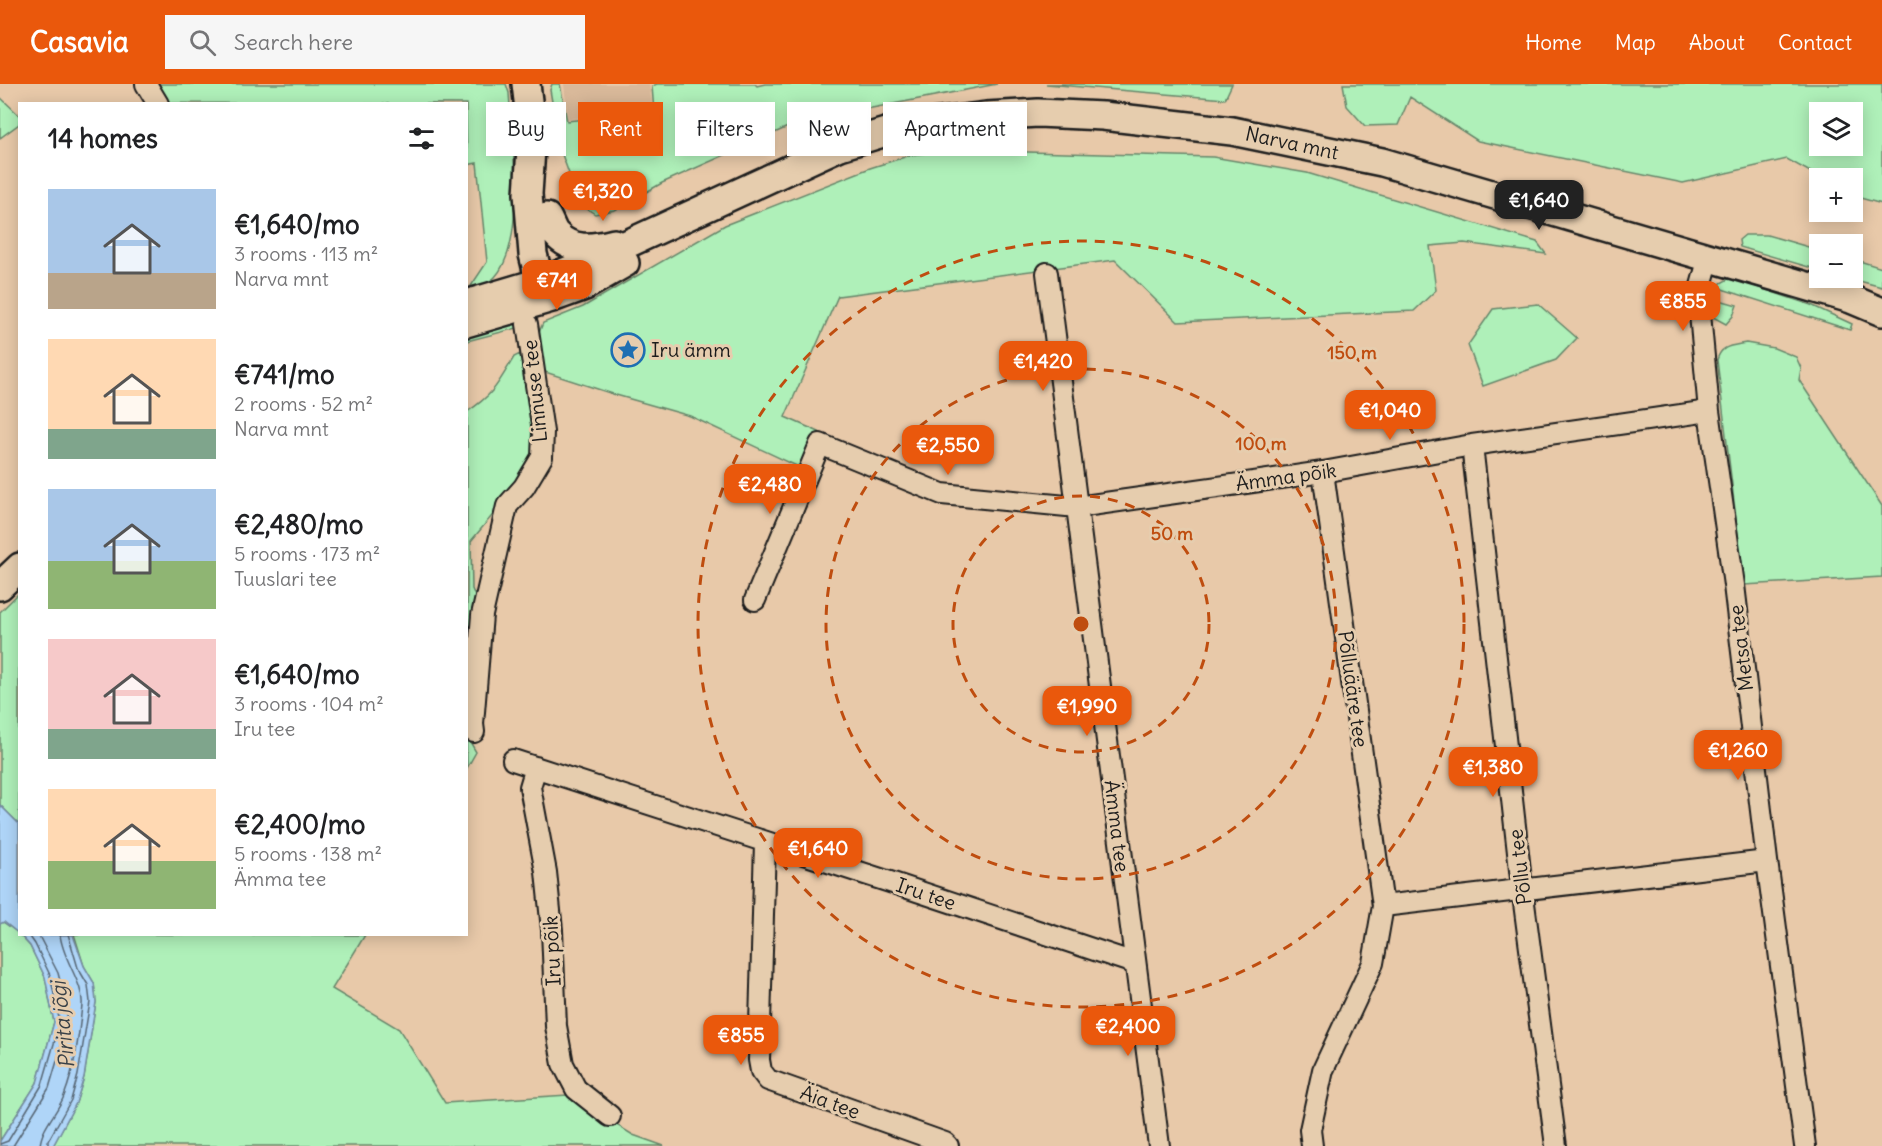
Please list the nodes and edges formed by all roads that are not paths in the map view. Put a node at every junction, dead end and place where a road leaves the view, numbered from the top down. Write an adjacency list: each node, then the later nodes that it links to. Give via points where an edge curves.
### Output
1 (146, 84): 3 (street)
2 (526, 84): 4 (main road)
3 (157, 102)
4 (528, 102)
5 (531, 156): 7 (main road)
6 (536, 156): 9 (main road)
7 (528, 194): 15 (main road, via 520,254 514,269 494,290); 16 (main road)
8 (729, 198): 10 (main road, Narva mnt); 11 (main road, Narva mnt, via 840,146 899,128 1017,114 1103,116 1232,131 1382,162); 16 (main road, Narva mnt, via 657,246 585,286)
9 (547, 217): 10 (main road, via 556,234 569,244 584,248); 16 (main road, via 550,266)
10 (652, 231): 16 (main road, Narva mnt, via 591,261)
11 (1709, 257): 13 (main road, Narva mnt); 20 (street, Metsa tee, via 1699,303)
12 (1047, 273): 23 (street, Ämma tee)
13 (1851, 298): 14 (main road, Narva mnt); 18 (main road, Narva mnt)
14 (1882, 302)
15 (468, 303)
16 (532, 303): 17 (main road, Narva mnt); 19 (main road, Narva mnt); 27 (street, Linnuse tee, via 542,457 507,506 482,615)
17 (468, 304)
18 (1882, 312)
19 (468, 322)
20 (1709, 411): 21 (street, Ämma põik); 31 (street, Metsa tee)
21 (1472, 445): 22 (street, Ämma põik); 32 (street, Põllu tee)
22 (1323, 472): 23 (street, Ämma põik); 33 (street, Põlluääre tee)
23 (1077, 507): 26 (street, Ämma põik, via 942,494 820,444); 34 (street, Ämma tee)
24 (18, 569): 25 (main road)
25 (0, 586)
26 (754, 600)
27 (474, 732)
28 (513, 760): 29 (street, Iru tee)
29 (536, 767): 30 (street, Iru tee); 35 (street, Iru põik, via 531,787 546,872 556,1026 563,1064 576,1089)
30 (765, 842): 34 (street, Iru tee); 36 (street, Äia tee, via 761,1071 768,1080)
31 (1767, 861): 32 (street); 40 (street, Metsa tee)
32 (1522, 888): 33 (street); 39 (street, Põllu tee)
33 (1383, 906): 38 (street, Põlluääre tee, via 1373,963 1323,1070 1310,1130)
34 (1134, 963): 37 (street, Ämma tee)
35 (610, 1116)
36 (948, 1146)
37 (1159, 1146)
38 (1312, 1146)
39 (1556, 1146)
40 (1805, 1146)

